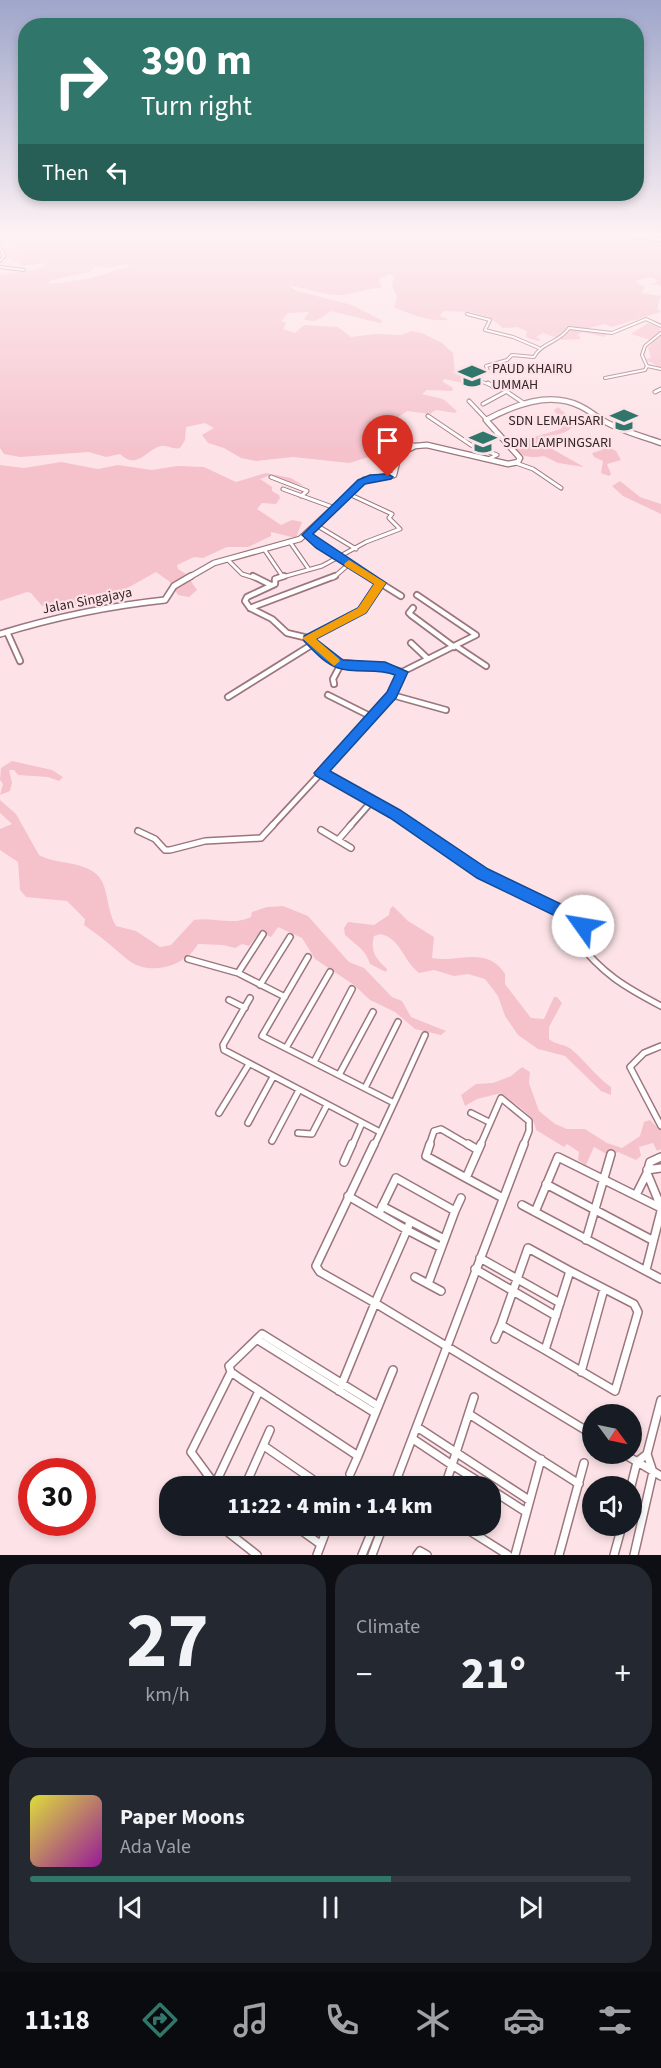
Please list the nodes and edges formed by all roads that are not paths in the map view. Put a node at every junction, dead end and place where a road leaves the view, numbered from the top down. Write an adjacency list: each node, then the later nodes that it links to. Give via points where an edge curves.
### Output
1 (467, 314): 4 (street, via 490,320 485,330)
2 (661, 326): 4 (street, via 646,319 612,333 569,328 562,339)
3 (661, 333): 5 (street, via 642,355)
4 (539, 348): 7 (street, via 534,357 512,355 486,366)
5 (648, 366): 6 (street); 8 (street, via 645,370)
6 (661, 369)
7 (488, 370)
8 (605, 378)
9 (488, 383): 11 (street)
10 (661, 389): 12 (street)
11 (507, 391): 14 (street); 15 (street)
12 (655, 392)
13 (469, 401): 17 (street)
14 (483, 404)
15 (525, 404): 17 (street); 19 (street, via 546,399 572,402 605,422)
16 (428, 416): 21 (street, via 471,445 497,455)
17 (486, 418): 22 (street, via 520,458)
18 (396, 434): 20 (street)
19 (661, 443)
20 (415, 447): 21 (street, via 427,445); 26 (street, Jalan Singajaya, via 399,454 394,475 366,479)
21 (488, 459): 22 (street)
22 (516, 463): 24 (street, via 533,469)
23 (272, 477): 27 (street, via 307,490)
24 (561, 488)
25 (283, 489): 27 (street)
26 (351, 495): 28 (street, Jalan Singajaya); 33 (street, via 392,514 389,518 400,527)
27 (301, 496): 28 (street)
28 (335, 508): 29 (street, Jalan Singajaya)
29 (316, 525): 30 (street, Jalan Singajaya); 33 (street)
30 (307, 535): 31 (street, Jalan Singajaya); 35 (street)
31 (290, 542): 32 (street, Jalan Singajaya); 37 (street)
32 (264, 549): 34 (street, Jalan Singajaya); 38 (street)
33 (356, 549): 35 (street)
34 (227, 559): 40 (street, via 242,574 251,574); 45 (street, Jalan Singajaya, via 174,586 165,600 101,607)
35 (340, 559): 36 (street); 37 (street)
36 (349, 564): 39 (street); 43 (street, via 323,583 314,582)
37 (308, 568): 38 (street)
38 (283, 577): 40 (street)
39 (380, 583): 42 (street); 47 (street, via 362,610)
40 (272, 585): 43 (street, via 245,599)
41 (417, 595): 50 (street, via 476,634)
42 (401, 596)
43 (250, 608): 47 (street, via 287,633)
44 (413, 608): 50 (street, via 411,615)
45 (7, 632): 46 (street, Jalan Singajaya); 52 (street)
46 (0, 634)
47 (308, 638): 49 (street)
48 (411, 643): 51 (street)
49 (313, 644): 53 (street); 59 (street)
50 (455, 646): 51 (street); 54 (street)
51 (428, 659): 55 (street)
52 (20, 661)
53 (341, 664): 55 (street); 56 (street)
54 (486, 666)
55 (402, 672): 58 (street)
56 (334, 684)
57 (328, 695): 61 (street)
58 (392, 695): 60 (street); 61 (street)
59 (228, 697)
60 (446, 710)
61 (372, 717): 62 (street)
62 (321, 773): 63 (street); 65 (street, via 257,839 204,841 173,851 165,850 152,837)
63 (372, 801): 66 (street); 79 (street, via 482,874 580,921 583,926 576,940 592,960 619,984)
64 (321, 830): 66 (street)
65 (138, 831)
66 (338, 840): 67 (street)
67 (351, 848)
68 (263, 934): 73 (street)
69 (290, 937): 74 (street)
70 (308, 957): 76 (street)
71 (188, 958): 73 (street)
72 (330, 972): 85 (street)
73 (238, 973): 74 (street)
74 (260, 985): 76 (street)
75 (352, 989): 86 (street)
76 (285, 997): 85 (street, via 262,1036)
77 (250, 998): 80 (street)
78 (229, 1000): 80 (street)
79 (661, 1006)
80 (245, 1008): 87 (street, via 223,1047)
81 (373, 1012): 88 (street)
82 (398, 1022): 90 (street)
83 (425, 1035): 92 (street)
84 (661, 1046): 99 (street, via 644,1053 630,1066)
85 (286, 1048): 86 (street)
86 (314, 1062): 88 (street)
87 (249, 1064): 89 (street); 94 (street)
88 (339, 1075): 90 (street)
89 (273, 1077): 91 (street); 97 (street)
90 (365, 1088): 92 (street)
91 (299, 1090): 93 (street); 102 (street)
92 (394, 1103): 100 (street)
93 (327, 1105): 98 (street); 101 (street, via 312,1134)
94 (219, 1113)
95 (471, 1113): 96 (street)
96 (489, 1122): 103 (street); 115 (street, via 501,1098 530,1123)
97 (248, 1123)
98 (362, 1123): 100 (street); 106 (street)
99 (661, 1126)
100 (380, 1132): 112 (street)
101 (298, 1133)
102 (272, 1141)
103 (478, 1150): 109 (street); 109 (street, via 441,1130 435,1131 426,1156)
104 (611, 1154): 110 (street)
105 (661, 1157): 108 (street, via 650,1162)
106 (344, 1162)
107 (661, 1168): 108 (street)
108 (647, 1171): 113 (street); 119 (street)
109 (466, 1178): 115 (street)
110 (603, 1179): 111 (street, via 558,1157); 113 (street); 118 (street)
111 (546, 1184): 118 (street); 121 (street)
112 (348, 1196): 122 (street); 140 (street, via 316,1266)
113 (636, 1196): 119 (street)
114 (461, 1198): 120 (street)
115 (503, 1198): 129 (street)
116 (522, 1205): 121 (street)
117 (382, 1206): 120 (street, via 396,1178); 122 (street); 123 (street)
118 (594, 1209): 126 (street); 127 (street)
119 (661, 1209): 127 (street)
120 (455, 1211): 125 (street)
121 (535, 1212): 126 (street)
122 (379, 1213): 124 (street)
123 (411, 1221): 124 (street); 125 (street)
124 (407, 1230): 128 (street); 140 (street)
125 (444, 1239): 128 (street)
126 (586, 1240): 131 (street)
127 (652, 1240): 131 (street)
128 (440, 1247): 136 (street)
129 (480, 1258): 130 (street); 135 (street)
130 (475, 1269): 138 (street); 145 (street)
131 (646, 1270): 134 (street)
132 (570, 1271): 135 (street, via 528,1248); 137 (street); 141 (street)
133 (415, 1277): 136 (street)
134 (661, 1278)
135 (516, 1279): 138 (street); 141 (street)
136 (428, 1284): 139 (street)
137 (604, 1289): 149 (street); 149 (street, via 633,1304 638,1312 615,1391)
138 (512, 1290): 142 (street); 143 (street)
139 (441, 1291)
140 (375, 1303): 145 (street); 150 (street)
141 (560, 1304): 142 (street)
142 (556, 1316): 146 (street)
143 (501, 1325): 144 (street); 146 (street)
144 (495, 1339)
145 (446, 1345): 156 (street); 157 (street)
146 (545, 1350): 149 (street)
147 (393, 1370): 154 (street)
148 (231, 1372): 150 (street, via 231,1365 258,1340); 151 (street); 151 (street, via 190,1452 213,1482)
149 (581, 1372)
150 (340, 1387): 154 (street)
151 (259, 1391): 163 (street)
152 (474, 1397): 155 (street)
153 (661, 1400): 162 (street)
154 (376, 1410): 163 (street)
155 (469, 1414): 161 (street); 165 (street)
156 (417, 1427): 159 (street); 161 (street)
157 (582, 1428)
158 (270, 1430): 160 (street)
159 (413, 1439): 168 (street); 173 (street)
160 (264, 1446): 171 (street); 172 (street)
161 (456, 1453): 168 (street); 178 (street)
162 (647, 1454): 164 (street); 170 (street)
163 (358, 1456): 169 (street)
164 (642, 1458)
165 (542, 1459): 176 (street); 178 (street)
166 (584, 1464): 176 (street)
167 (642, 1464): 170 (street)
168 (452, 1465): 174 (street); 175 (street)
169 (351, 1474)
170 (657, 1474): 198 (street)
171 (250, 1476)
172 (308, 1476)
173 (398, 1476)
174 (448, 1476)
175 (470, 1476)
176 (579, 1484): 196 (street)
177 (501, 1496): 179 (street)
178 (530, 1500): 179 (street)
179 (526, 1512): 195 (street)
180 (232, 1536): 188 (street)
181 (308, 1536): 187 (street)
182 (324, 1536): 187 (street)
183 (370, 1536): 190 (street)
184 (378, 1536): 191 (street)
185 (478, 1536): 194 (street)
186 (619, 1536): 197 (street)
187 (320, 1545): 189 (street)
188 (251, 1553)
189 (317, 1555)
190 (362, 1555)
191 (372, 1555)
192 (417, 1555): 193 (street, via 420,1551)
193 (427, 1555)
194 (508, 1555)
195 (515, 1555)
196 (559, 1555)
197 (614, 1555)
198 (634, 1555)

